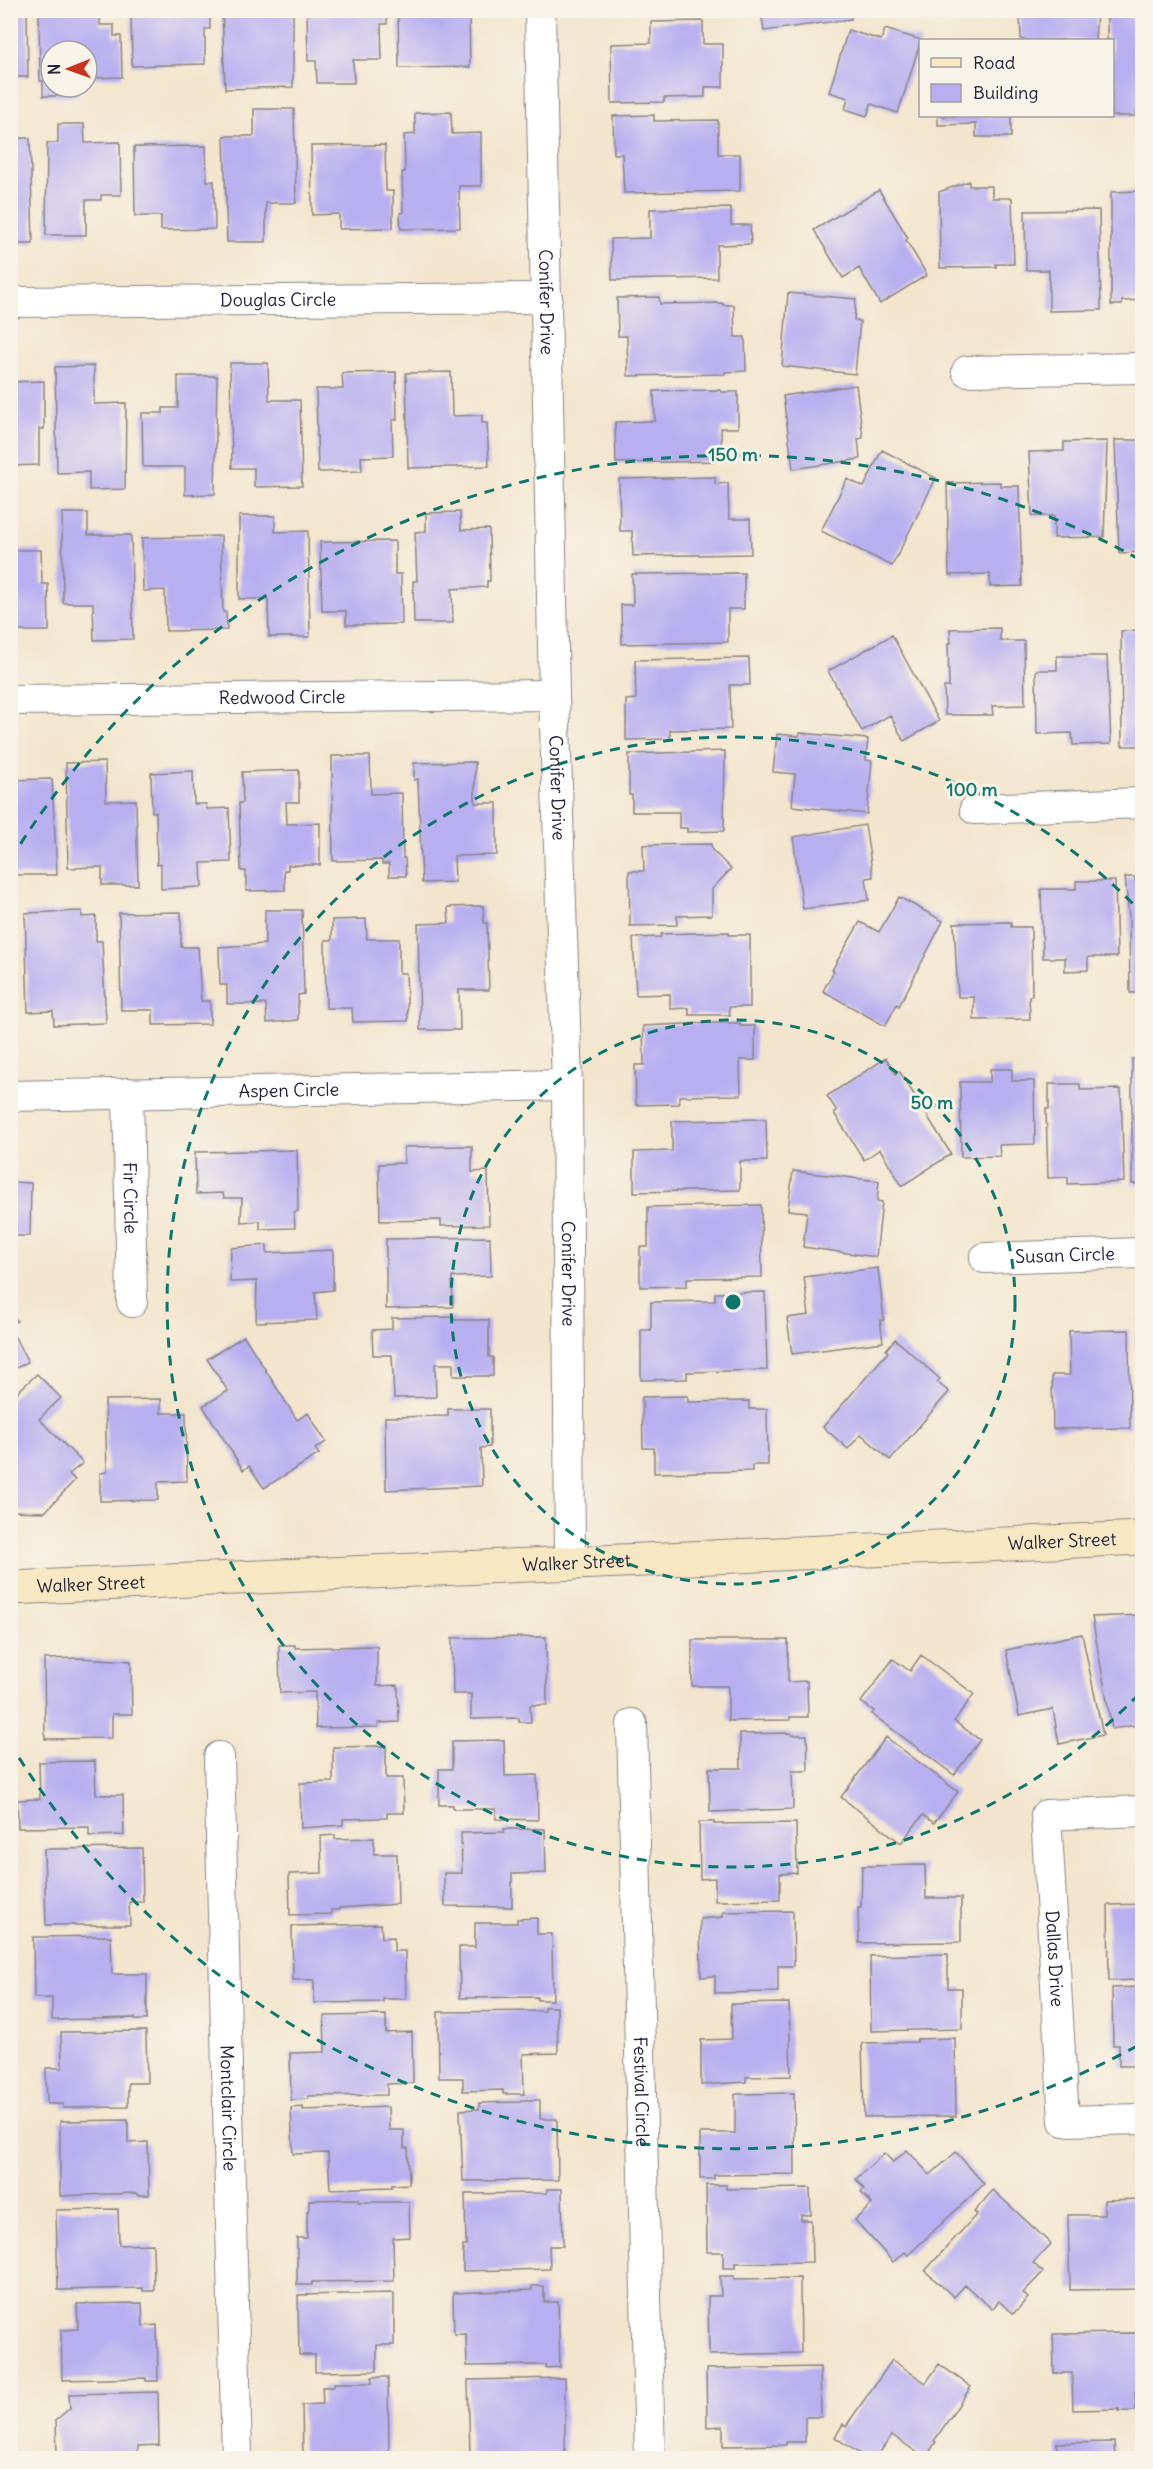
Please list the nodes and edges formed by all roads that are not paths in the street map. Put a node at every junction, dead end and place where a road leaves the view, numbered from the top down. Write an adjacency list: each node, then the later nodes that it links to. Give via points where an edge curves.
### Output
1 (540, 10): 2 (street, Conifer Drive)
2 (547, 298): 3 (street, Douglas Circle); 6 (street, Conifer Drive)
3 (10, 302)
4 (1143, 368): 5 (street)
5 (967, 371)
6 (554, 695): 7 (street, Redwood Circle); 10 (street, Conifer Drive)
7 (10, 700)
8 (1143, 803): 9 (street)
9 (975, 810)
10 (567, 1085): 11 (street, Aspen Circle); 17 (street, Conifer Drive)
11 (128, 1093): 12 (street, Aspen Circle); 15 (street, Fir Circle)
12 (10, 1096)
13 (1143, 1253): 14 (street, Susan Circle)
14 (985, 1258)
15 (132, 1302)
16 (1143, 1538): 17 (main road, Walker Street)
17 (570, 1565): 18 (main road, Walker Street)
18 (10, 1588)
19 (632, 1724): 24 (street, Festival Circle)
20 (219, 1758): 23 (street, Montclair Circle)
21 (1143, 1811): 22 (street, Dallas Drive, via 1046,1815 1064,2121)
22 (1143, 2118)
23 (237, 2458)
24 (650, 2458)

